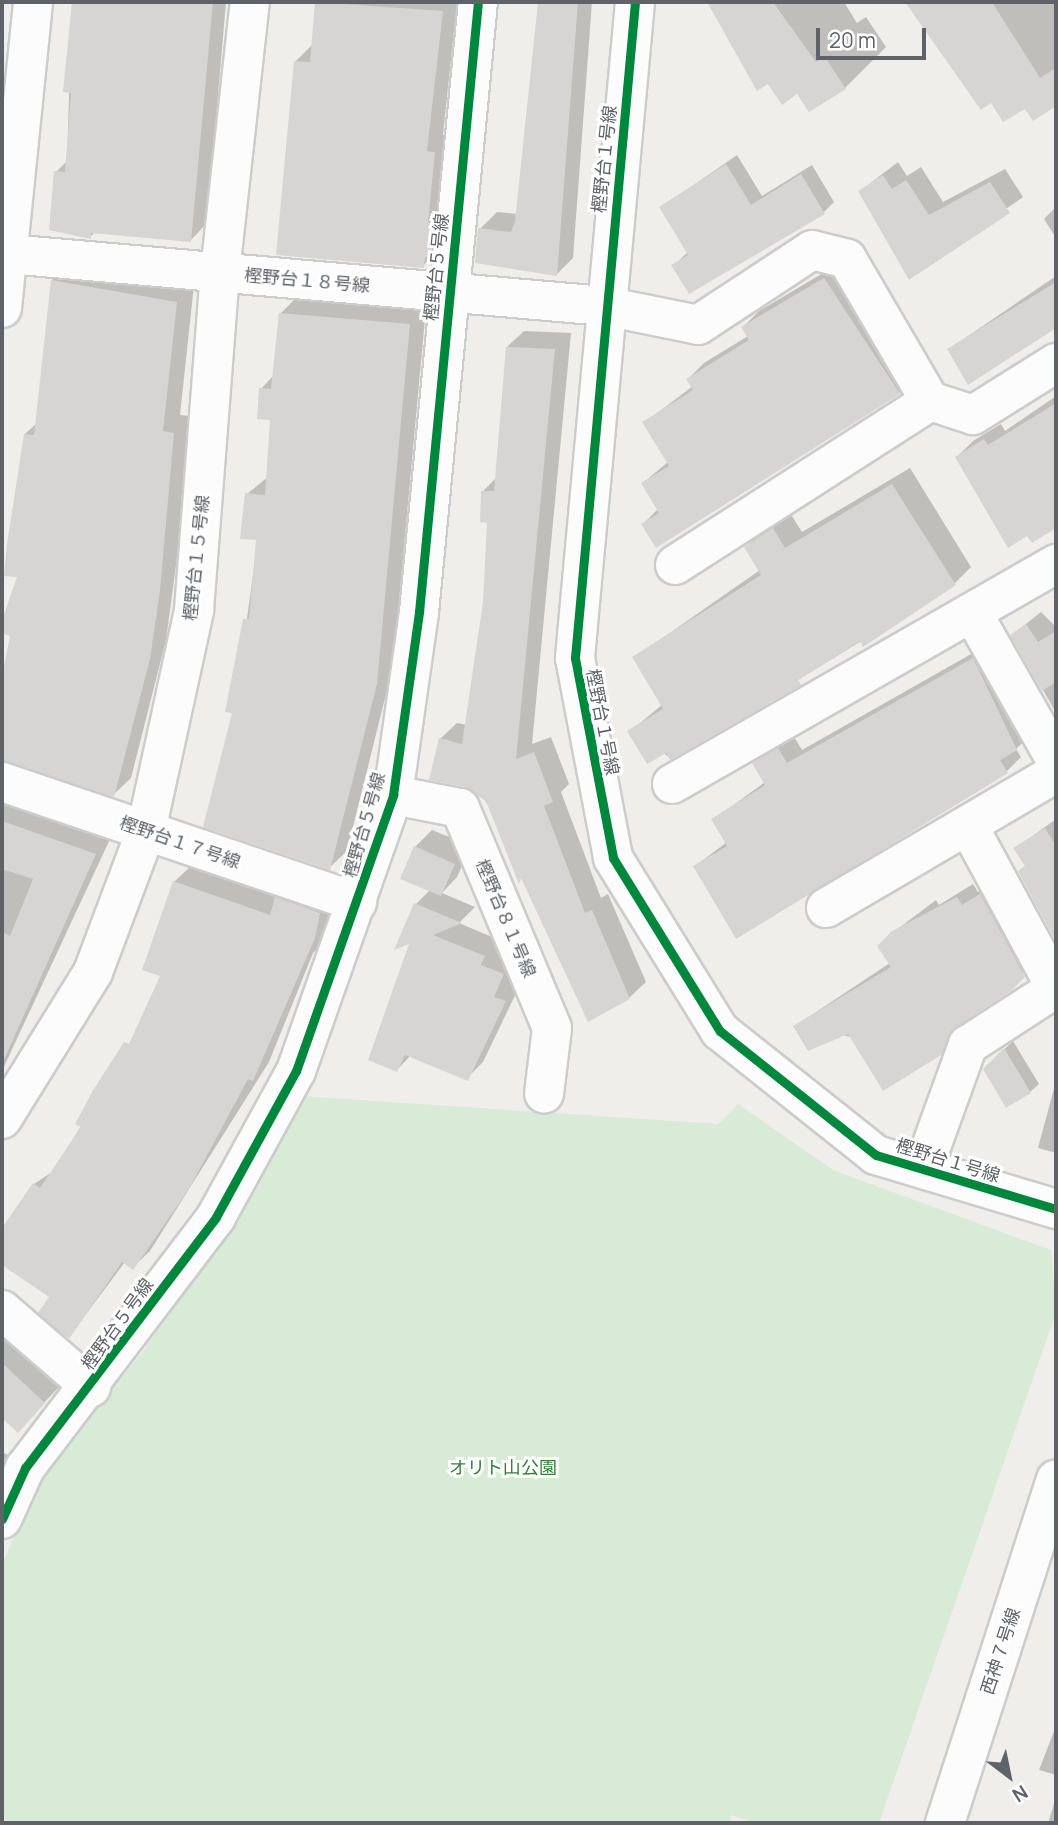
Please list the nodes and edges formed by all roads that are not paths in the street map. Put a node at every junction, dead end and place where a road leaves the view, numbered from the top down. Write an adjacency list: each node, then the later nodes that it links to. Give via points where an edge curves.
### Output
1 (33, 2): 5 (street)
2 (250, 2): 6 (street, 樫野台１５号線)
3 (478, 2): 7 (street, 樫野台５号線)
4 (635, 2): 8 (street, 樫野台１号線)
5 (8, 254): 6 (street, 樫野台１８号線); 9 (street)
6 (220, 272): 7 (street, 樫野台１８号線); 21 (street, 樫野台１５号線, via 194,610)
7 (449, 292): 8 (street, 樫野台１８号線); 19 (street, 樫野台５号線, via 419,612)
8 (605, 306): 11 (street, 樫野台１８号線, via 698,325 811,250 847,259); 27 (street, 樫野台１号線, via 575,658 612,858 720,1031 876,1155)
9 (2, 308)
10 (1056, 363): 11 (street, via 973,415)
11 (930, 401): 13 (street)
12 (1056, 564): 14 (street)
13 (675, 565)
14 (973, 614): 15 (street); 18 (street)
15 (1056, 760)
16 (1056, 773): 20 (street)
17 (2, 782): 21 (street, 樫野台１７号線)
18 (672, 784)
19 (393, 795): 22 (street, 樫野台５号線); 25 (street, 樫野台８１号線, via 460,808 552,1028)
20 (970, 829): 23 (street); 24 (street)
21 (146, 831): 22 (street, 樫野台１７号線); 26 (street, 樫野台１５号線, via 93,972)
22 (358, 902): 30 (street, 樫野台５号線, via 296,1071 216,1217)
23 (826, 908)
24 (1056, 988): 27 (street, via 968,1045)
25 (544, 1094)
26 (2, 1119)
27 (923, 1169): 28 (street, 樫野台１号線)
28 (1056, 1209)
29 (2, 1310): 30 (street)
30 (90, 1387): 32 (street, 樫野台５号線, via 25,1468)
31 (1056, 1480): 33 (street, 西神７号線)
32 (2, 1519)
33 (944, 1823)

